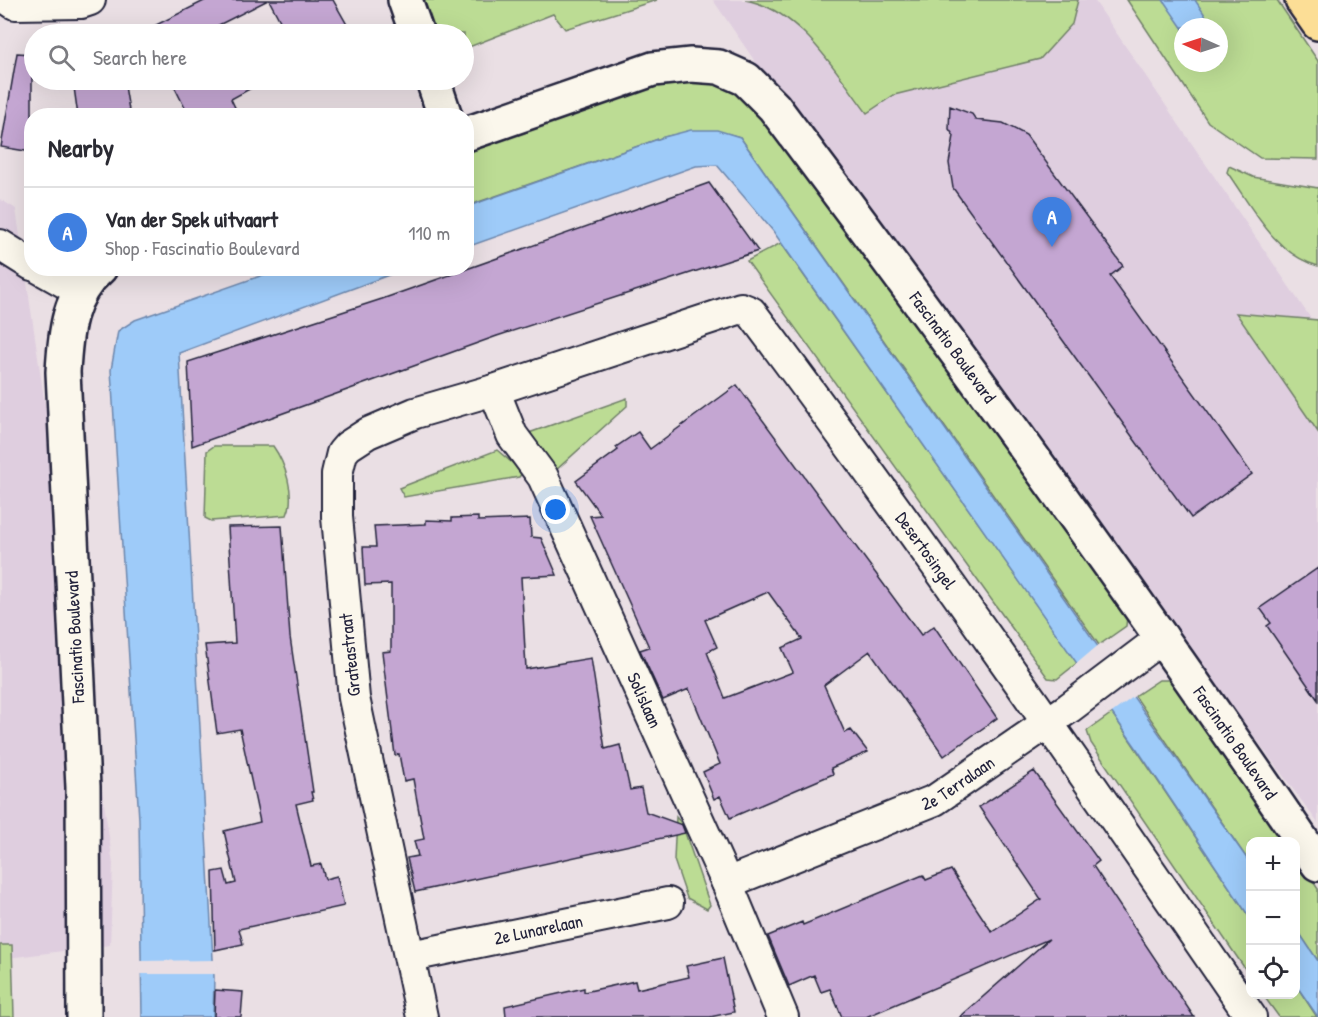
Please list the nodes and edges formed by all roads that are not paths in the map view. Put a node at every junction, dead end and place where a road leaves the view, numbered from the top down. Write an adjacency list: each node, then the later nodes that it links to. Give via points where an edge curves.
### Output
1 (9, 0): 2 (street, via 26,4)
2 (90, 0)
3 (405, 0): 6 (street)
4 (1302, 0): 5 (highway)
5 (1318, 23)
6 (413, 24)
7 (436, 90): 8 (street)
8 (442, 108)
9 (474, 131): 15 (street, Fascinatio Boulevard, via 653,69 719,67 746,79 774,107 929,314)
10 (0, 245): 11 (street)
11 (24, 259)
12 (73, 276): 13 (street)
13 (90, 280): 21 (street, Fascinatio Boulevard, via 70,312 63,372 83,787)
14 (495, 390): 16 (street, Desertosingel, via 731,311 741,308 751,312); 18 (street, Solislaan, via 512,435 543,477); 20 (street, Grateastraat, via 415,413 368,434 342,453 337,474 341,567 354,698 381,835)
15 (1163, 637): 16 (street, 2e Terralaan); 17 (street, Fascinatio Boulevard)
16 (1059, 715): 18 (street, 2e Terralaan, via 935,800); 24 (street, Desertosingel)
17 (1318, 864)
18 (727, 883): 23 (street, Solislaan)
19 (668, 903): 20 (street, 2e Lunarelaan)
20 (411, 956): 22 (street, Grateastraat)
21 (84, 1017)
22 (422, 1017)
23 (783, 1017)
24 (1251, 1017)

